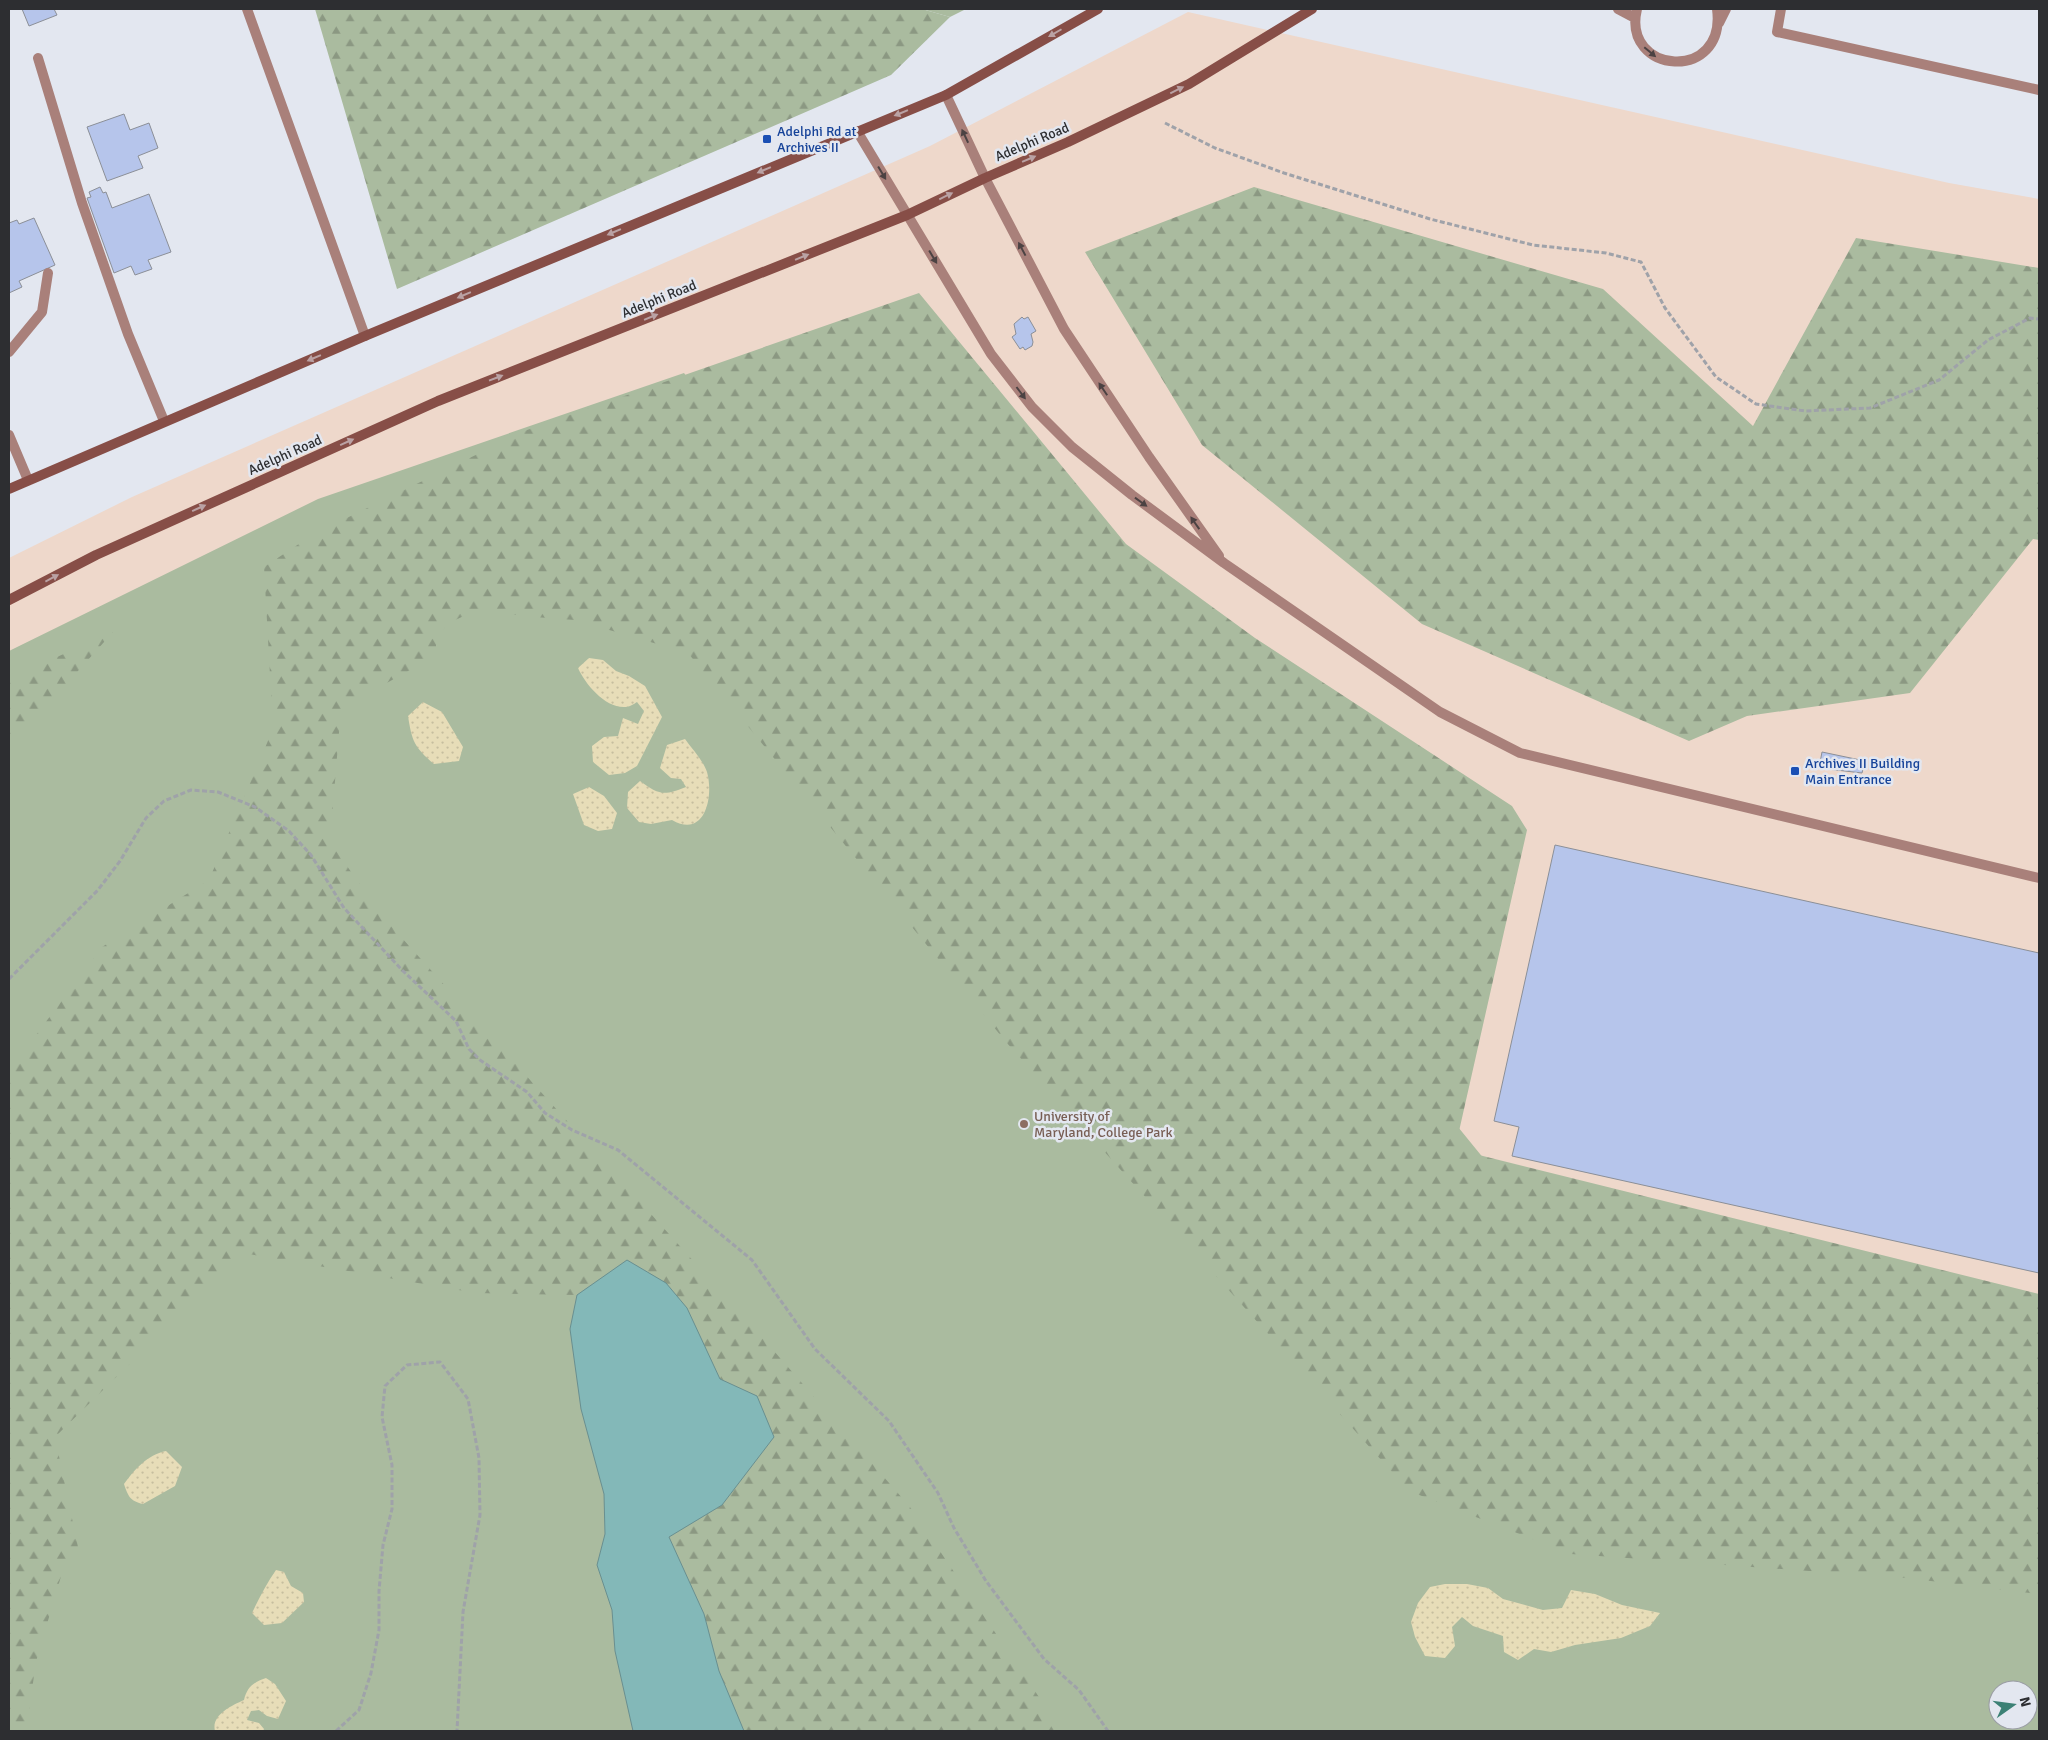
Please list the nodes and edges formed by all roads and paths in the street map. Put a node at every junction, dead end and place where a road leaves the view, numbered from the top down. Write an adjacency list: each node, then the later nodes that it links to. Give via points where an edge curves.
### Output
1 (247, 9): 19 (lane)
2 (1098, 9): 12 (main road, one-way to 12)
3 (1312, 9): 13 (main road, Adelphi Road, one-way to 3, via 1188,84)
4 (1618, 9): 8 (lane)
5 (1717, 9): 9 (lane)
6 (1726, 9): 9 (lane)
7 (1781, 9): 11 (lane, via 1777,32)
8 (1636, 14): 9 (lane, one-way to 9, via 1637,35 1645,49 1659,59 1675,63 1691,60 1705,52 1715,39)
9 (1719, 23)
10 (38, 58): 21 (lane, via 82,204 128,334)
11 (2039, 90)
12 (946, 95): 14 (main road, one-way to 14); 15 (lane, one-way to 12)
13 (1138, 109): 15 (main road, Adelphi Road, one-way to 13); 18 (path, via 1215,148 1430,219 1533,245 1606,253 1641,262 1666,308 1716,377 1756,404 1805,411 1870,408 1939,380 1988,340 2030,318)
14 (857, 131): 16 (lane, one-way to 16); 19 (main road, one-way to 19)
15 (984, 178): 16 (main road, Adelphi Road, one-way to 15); 25 (lane, one-way to 15, via 1064,329)
16 (907, 215): 25 (lane, one-way to 25, via 991,354 1032,407 1072,447); 26 (main road, Adelphi Road, one-way to 16, via 96,555 438,401)
17 (48, 273): 20 (lane, via 42,312)
18 (2039, 319)
19 (365, 336): 21 (main road, one-way to 21)
20 (9, 352)
21 (164, 421): 23 (main road)
22 (9, 435): 23 (lane)
23 (28, 480): 24 (main road)
24 (9, 489)
25 (1224, 563): 27 (lane, via 1440,712 1520,753)
26 (9, 600)
27 (2039, 878)
28 (9, 979): 31 (path, via 98,890 146,818 164,801 191,790 218,792 255,807 288,831 311,855 344,908 456,1021 469,1049 480,1060 528,1092 545,1113 572,1130 618,1150 752,1260 815,1349 889,1421 938,1493 954,1528 986,1581 1044,1659 1079,1690)
29 (336, 1731): 30 (path, via 359,1710 371,1673 379,1630 383,1545 392,1509 392,1465 382,1417 385,1386 407,1365 440,1362 468,1399 479,1458 480,1515 463,1612)
30 (457, 1731)
31 (1108, 1731)

